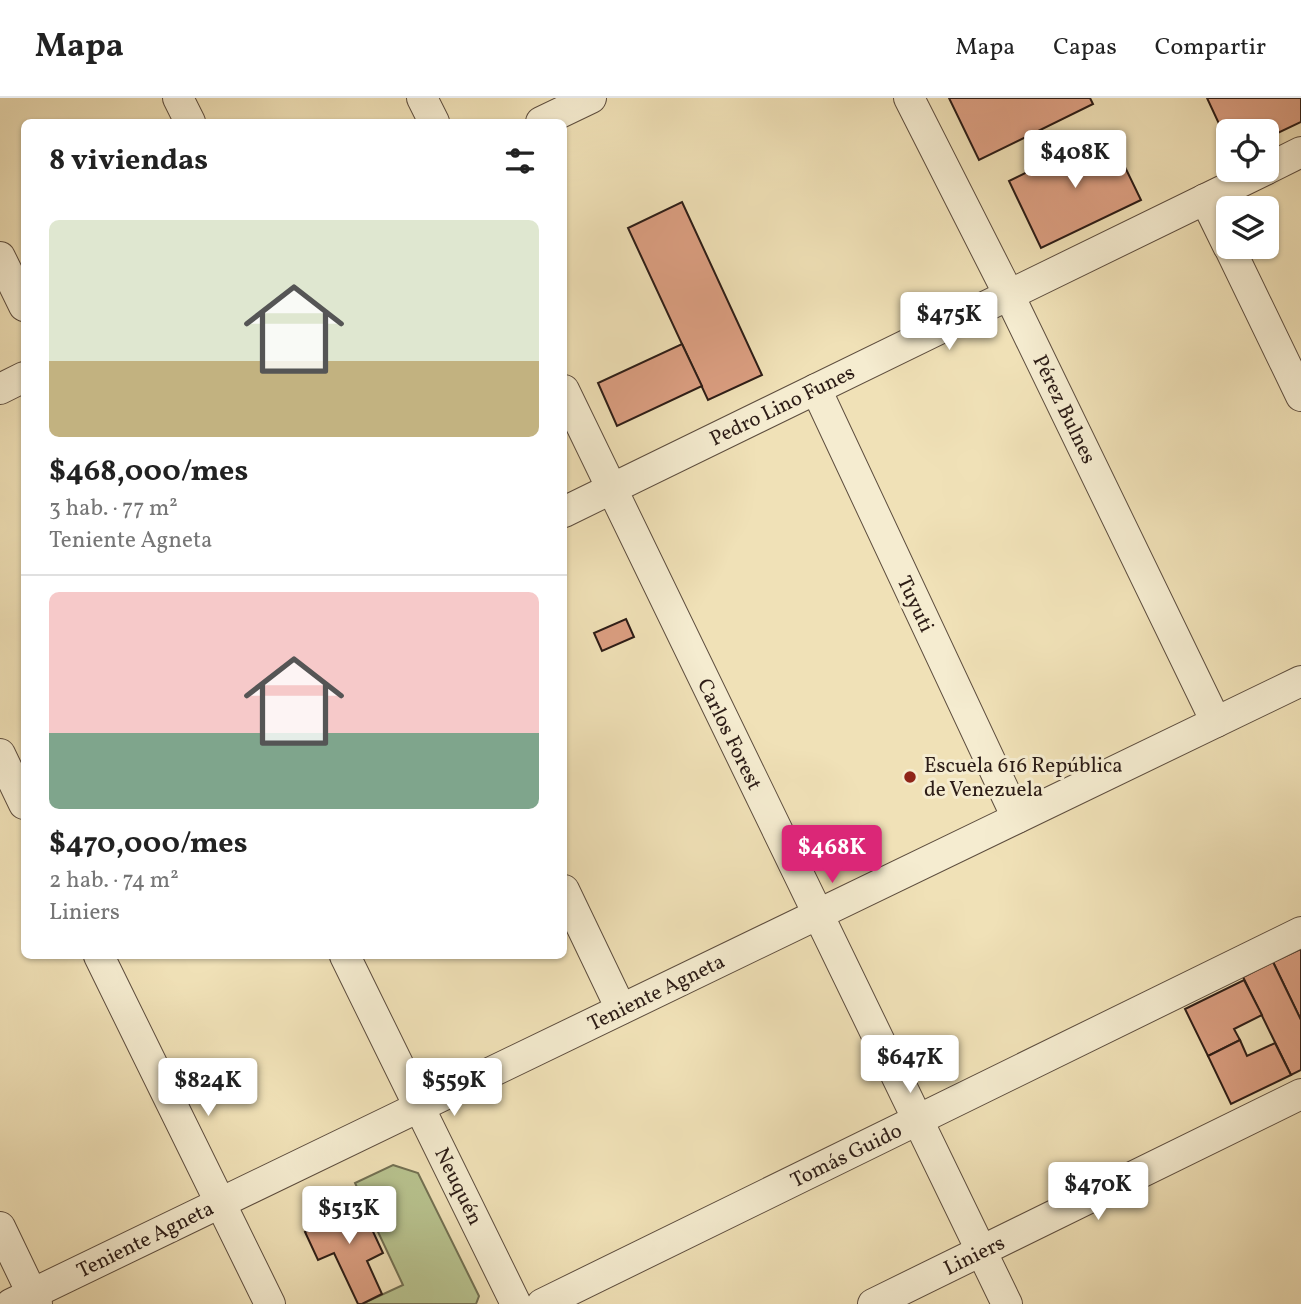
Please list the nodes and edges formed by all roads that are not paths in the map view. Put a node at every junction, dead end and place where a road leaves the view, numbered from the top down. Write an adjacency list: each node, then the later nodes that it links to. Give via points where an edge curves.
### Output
1 (178, 98): 5 (street)
2 (422, 98): 6 (street)
3 (591, 98): 7 (street)
4 (909, 98): 15 (street, Pérez Bulnes)
5 (188, 119)
6 (432, 119)
7 (547, 119)
8 (1301, 152): 9 (street, Pedro Lino Funes)
9 (1279, 163)
10 (1240, 182): 11 (street, Pedro Lino Funes)
11 (1206, 199): 12 (street); 15 (street, Pedro Lino Funes)
12 (1216, 219)
13 (0, 257): 16 (street)
14 (1235, 259): 21 (street)
15 (1009, 295): 19 (street, Pedro Lino Funes); 25 (street, Pérez Bulnes)
16 (21, 300)
17 (21, 378): 18 (street)
18 (0, 389)
19 (816, 389): 22 (street, Pedro Lino Funes); 28 (street, Tuyuti)
20 (567, 396): 22 (street, Carlos Forest)
21 (1301, 396)
22 (611, 488): 23 (street, Pedro Lino Funes); 30 (street, Carlos Forest)
23 (567, 510)
24 (1301, 681): 25 (street, Teniente Agneta)
25 (1216, 722): 28 (street, Teniente Agneta)
26 (0, 754): 27 (street)
27 (16, 787)
28 (1017, 818): 30 (street, Teniente Agneta)
29 (567, 896): 34 (street)
30 (818, 914): 34 (street, Teniente Agneta); 37 (street, Carlos Forest)
31 (1301, 932): 37 (street, Tomás Guido)
32 (100, 959): 38 (street)
33 (346, 959): 36 (street, Neuquén)
34 (621, 1009): 36 (street, Teniente Agneta)
35 (1301, 1094): 40 (street, Liniers)
36 (420, 1106): 38 (street, Teniente Agneta); 43 (street, Neuquén)
37 (918, 1120): 40 (street, Carlos Forest); 44 (street, Tomás Guido)
38 (221, 1202): 41 (street, Teniente Agneta); 42 (street)
39 (0, 1227): 41 (street)
40 (982, 1251): 45 (street, Liniers); 46 (street, Carlos Forest)
41 (27, 1300)
42 (270, 1304)
43 (516, 1304)
44 (542, 1304)
45 (873, 1304)
46 (1007, 1304)

